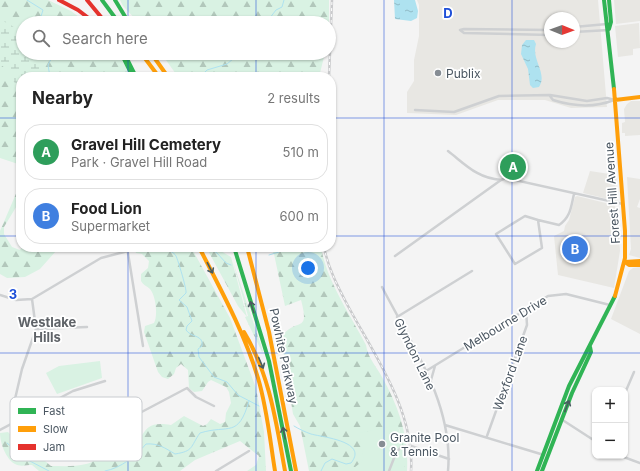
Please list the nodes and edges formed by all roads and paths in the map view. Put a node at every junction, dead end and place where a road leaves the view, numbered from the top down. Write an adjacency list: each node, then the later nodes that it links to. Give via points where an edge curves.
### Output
1 (59, 0): 7 (main road)
2 (87, 0): 8 (main road)
3 (102, 0): 9 (main road)
4 (115, 0): 10 (main road)
5 (604, 0): 11 (main road, Forest Hill Avenue)
6 (609, 0): 11 (main road, Forest Hill Avenue)
7 (87, 16)
8 (100, 16)
9 (114, 16)
10 (125, 16)
11 (609, 23): 12 (street); 14 (main road, Forest Hill Avenue)
12 (580, 26)
13 (544, 30): 16 (street, via 460,30 464,33)
14 (609, 30): 15 (street); 25 (main road, Forest Hill Avenue)
15 (580, 32)
16 (544, 35)
17 (124, 60): 21 (main road)
18 (128, 60): 22 (main road)
19 (146, 60): 23 (main road)
20 (156, 60): 24 (main road)
21 (130, 72)
22 (134, 72)
23 (155, 72)
24 (164, 72)
25 (614, 90): 28 (main road, via 620,97); 29 (main road, Forest Hill Avenue)
26 (550, 96): 29 (street); 29 (street, via 553,100 574,105); 30 (street, via 494,97 454,112)
27 (640, 97): 28 (main road)
28 (627, 99): 29 (main road)
29 (615, 100): 34 (main road, Forest Hill Avenue)
30 (415, 110)
31 (448, 151): 32 (street, via 479,175)
32 (501, 180): 33 (street, via 512,179); 41 (street)
33 (574, 194): 34 (street); 35 (street, via 565,222 560,225)
34 (623, 204): 42 (main road, Forest Hill Avenue)
35 (538, 220): 35 (street, via 525,216 496,234 515,264 542,248)
36 (124, 252): 47 (street, via 101,258)
37 (128, 252): 54 (street)
38 (202, 252): 53 (main road, one-way to 53)
39 (236, 252): 81 (main road, one-way to 39, via 271,366)
40 (248, 252): 82 (main road, Powhite Parkway, via 269,332)
41 (395, 256)
42 (625, 262): 43 (main road); 48 (main road, Forest Hill Avenue)
43 (640, 264)
44 (472, 271): 50 (street)
45 (382, 287): 50 (street, Glyndon Lane)
46 (0, 295): 47 (street, via 16,300)
47 (32, 299): 52 (street)
48 (611, 305): 49 (street, Melbourne Drive, via 560,293 548,296); 55 (main road, Forest Hill Avenue)
49 (526, 309): 56 (street, Melbourne Drive); 71 (street, Wexford Lane, via 527,324)
50 (397, 317): 57 (street, Glyndon Lane)
51 (87, 327): 52 (street)
52 (36, 329): 62 (street)
53 (241, 329): 79 (main road, via 261,388); 80 (main road, one-way to 80, via 252,345 267,380)
54 (143, 346)
55 (590, 347): 66 (main road, Forest Hill Avenue, via 586,350); 67 (main road, Forest Hill Avenue, one-way to 55, via 591,352)
56 (435, 366): 57 (street, Melbourne Drive); 60 (street)
57 (426, 371): 60 (street, Glyndon Lane)
58 (634, 372): 61 (street)
59 (105, 381): 63 (street)
60 (430, 382): 69 (street, Glyndon Lane)
61 (628, 387)
62 (15, 397)
63 (61, 397)
64 (214, 406): 65 (street, via 196,397 187,388)
65 (142, 412)
66 (557, 417): 67 (street); 74 (main road, Forest Hill Avenue)
67 (562, 419): 72 (street); 74 (main road, Forest Hill Avenue)
68 (10, 424): 70 (street)
69 (445, 425): 71 (street); 75 (street, Glyndon Lane)
70 (0, 430)
71 (487, 436): 74 (street)
72 (592, 439)
73 (250, 451): 78 (street)
74 (546, 455): 85 (main road, Forest Hill Avenue); 86 (main road, Forest Hill Avenue)
75 (449, 459): 83 (street, via 411,446 401,447); 84 (street, Glyndon Lane)
76 (628, 459): 77 (street)
77 (640, 463)
78 (216, 471)
79 (275, 471)
80 (285, 471)
81 (291, 471)
82 (296, 471)
83 (389, 471)
84 (448, 471)
85 (537, 471)
86 (542, 471)

